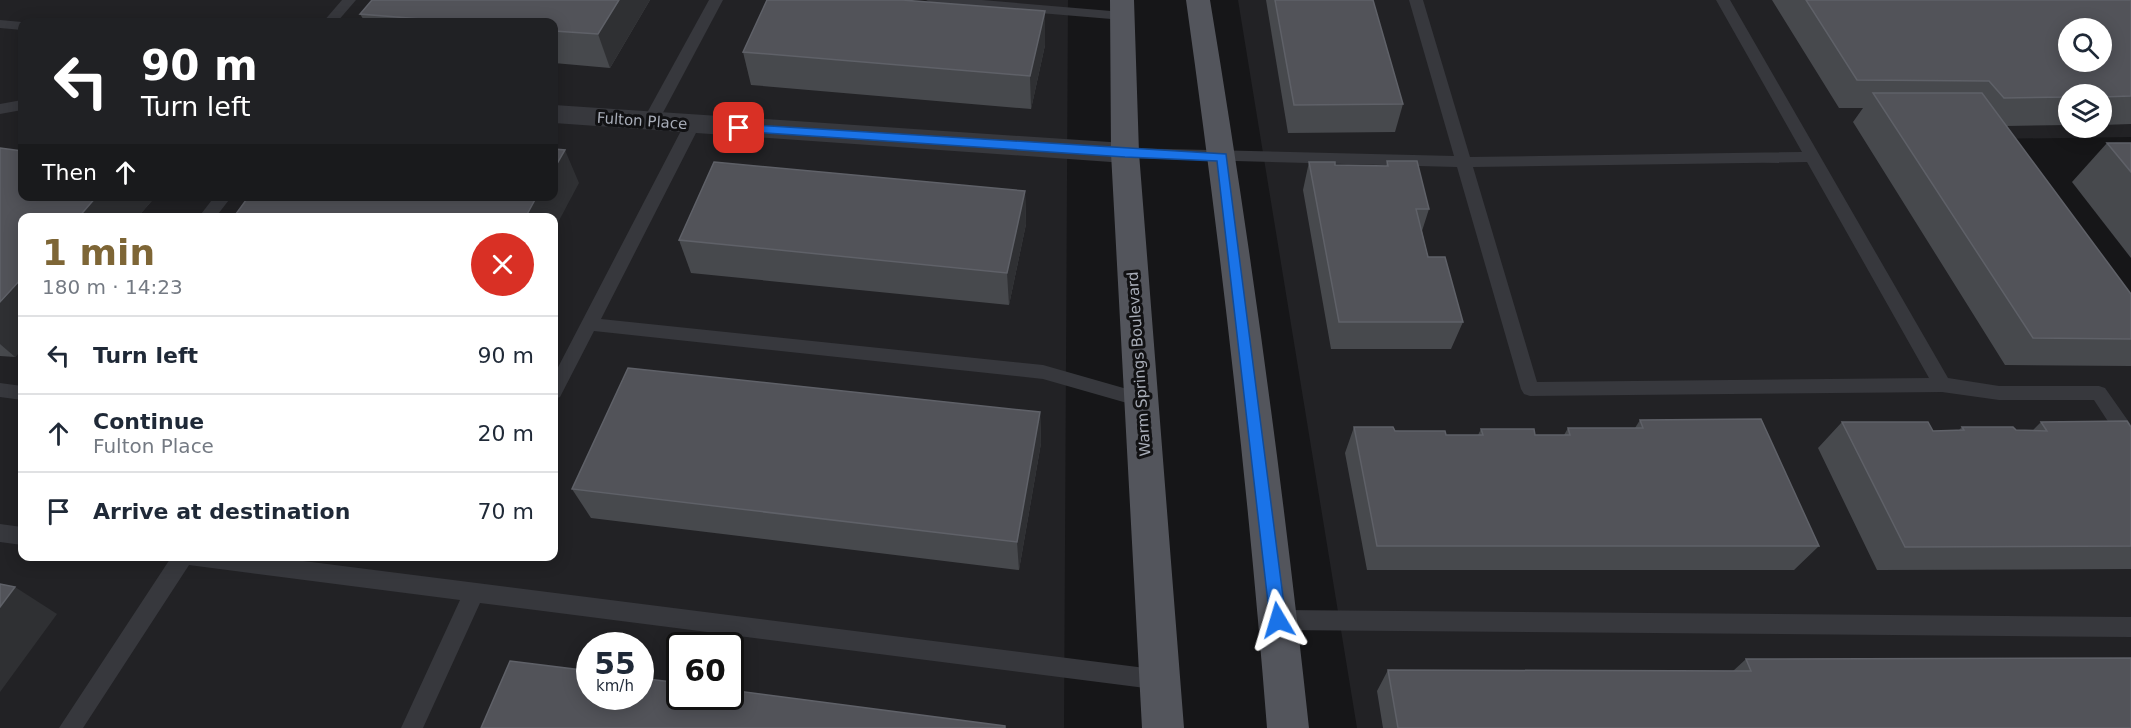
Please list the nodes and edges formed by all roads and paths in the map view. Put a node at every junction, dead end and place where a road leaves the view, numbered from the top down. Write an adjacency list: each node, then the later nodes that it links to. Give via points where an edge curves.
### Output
1 (349, 0): 8 (lane)
2 (716, 0): 14 (lane)
3 (933, 0): 7 (lane)
4 (1198, 0): 17 (main road)
5 (1416, 0): 19 (lane)
6 (1723, 0): 18 (lane)
7 (1123, 8): 16 (main road, Warm Springs Boulevard)
8 (333, 18)
9 (0, 24): 10 (lane)
10 (18, 26)
11 (18, 106): 12 (lane)
12 (0, 109)
13 (558, 114): 14 (street, Fulton Place)
14 (650, 122): 15 (street, Fulton Place)
15 (692, 125): 16 (street, Fulton Place); 22 (lane)
16 (1125, 153): 17 (lane); 27 (main road, Warm Springs Boulevard)
17 (1222, 157): 19 (lane); 34 (main road)
18 (1812, 157): 19 (lane); 24 (lane)
19 (1462, 162): 24 (lane, via 1530,389)
20 (220, 201): 21 (lane)
21 (210, 213)
22 (589, 324): 23 (lane); 27 (lane, via 1043,372)
23 (558, 384)
24 (1942, 385): 28 (lane, via 1999,393 2099,393)
25 (0, 390): 26 (lane)
26 (18, 392)
27 (1141, 400): 36 (main road, Warm Springs Boulevard)
28 (2131, 440)
29 (0, 533): 30 (lane)
30 (18, 535)
31 (183, 561): 37 (lane)
32 (226, 561): 33 (lane)
33 (474, 592): 36 (lane); 38 (lane)
34 (1278, 620): 35 (lane); 40 (main road)
35 (2131, 627)
36 (1161, 680): 39 (main road, Warm Springs Boulevard)
37 (70, 728)
38 (412, 728)
39 (1163, 728)
40 (1288, 728)

